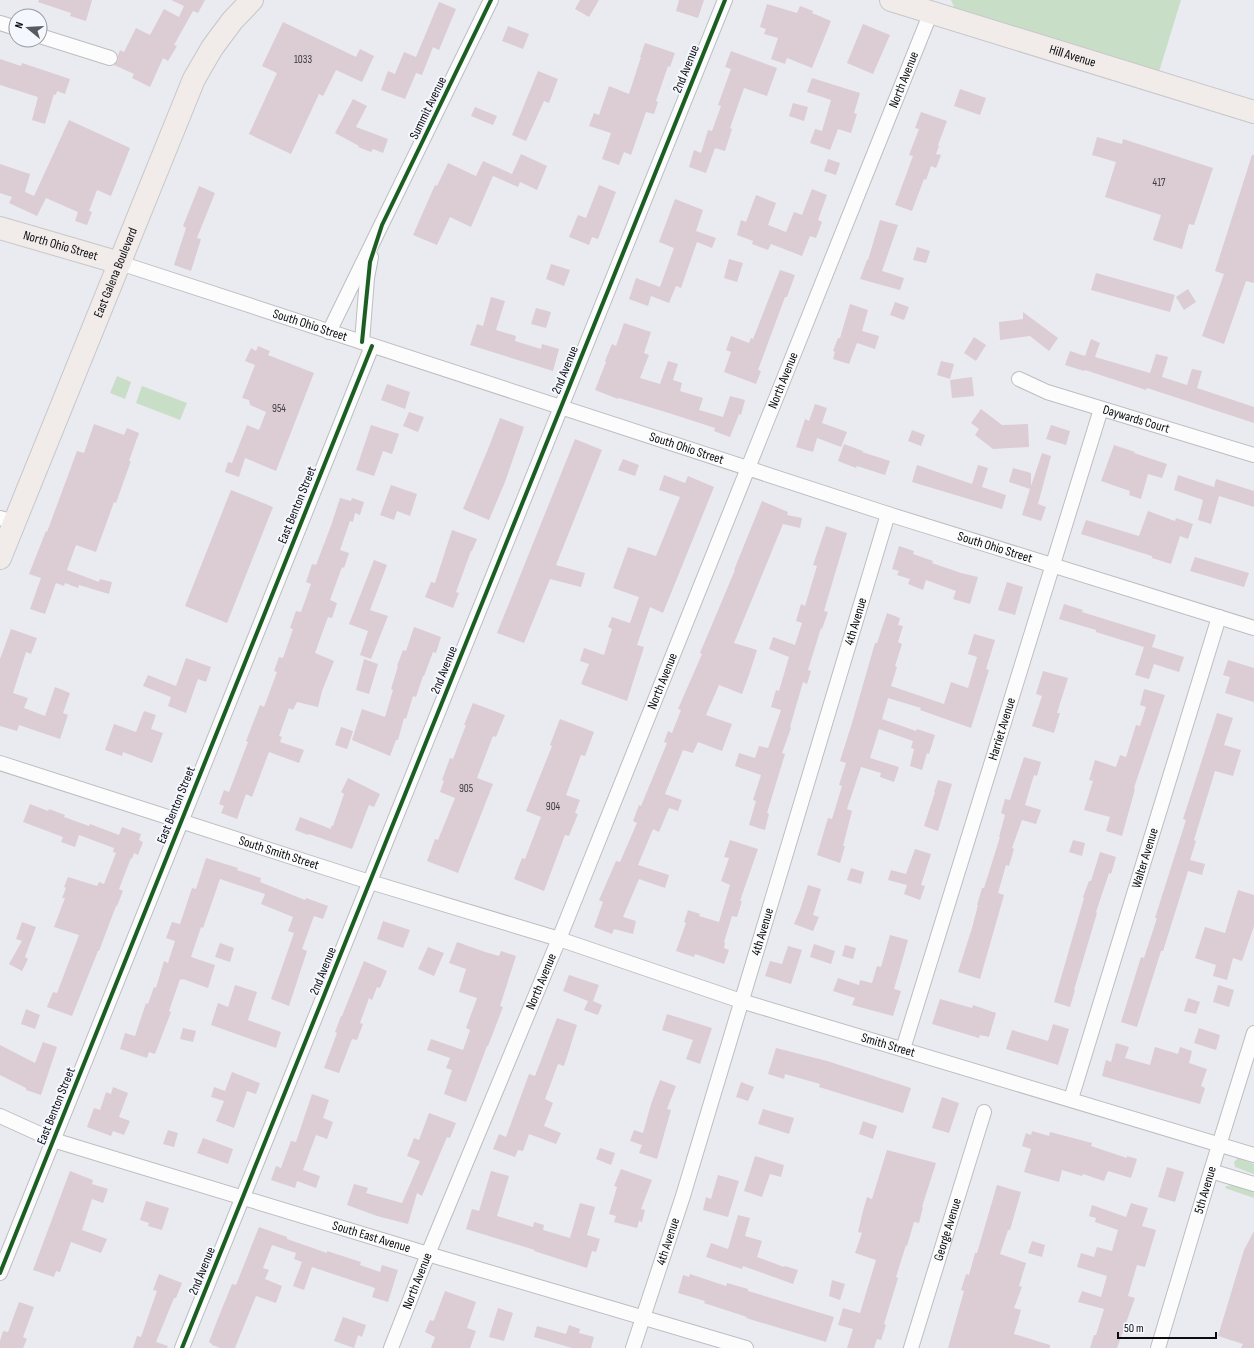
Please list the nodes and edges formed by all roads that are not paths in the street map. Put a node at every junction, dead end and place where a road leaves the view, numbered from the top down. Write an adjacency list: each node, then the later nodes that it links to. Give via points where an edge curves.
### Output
1 (252, 0): 11 (main road, East Galena Boulevard, via 212,48 194,79)
2 (491, 0): 9 (street, Summit Avenue)
3 (725, 0): 15 (street, 2nd Avenue)
4 (891, 0): 5 (main road, Hill Avenue)
5 (932, 12): 8 (main road, Hill Avenue); 18 (street, North Avenue)
6 (48, 39): 7 (street)
7 (110, 58)
8 (1254, 112)
9 (382, 225): 12 (street, Summit Avenue); 13 (street, East Benton Street, via 370,262)
10 (0, 228): 11 (main road, North Ohio Street)
11 (120, 263): 12 (street, South Ohio Street); 20 (main road, East Galena Boulevard)
12 (329, 332): 13 (street, South Ohio Street)
13 (367, 344): 15 (street, South Ohio Street); 26 (street, East Benton Street)
14 (1019, 379): 16 (street, Daywards Court, via 1047,392)
15 (560, 408): 18 (street, South Ohio Street); 27 (street, 2nd Avenue)
16 (1101, 408): 17 (street, Daywards Court); 22 (street, Harriet Avenue)
17 (1254, 455)
18 (748, 468): 19 (street, South Ohio Street); 28 (street, North Avenue)
19 (888, 514): 22 (street, South Ohio Street); 29 (street, 4th Avenue)
20 (7, 520): 21 (main road, East Galena Boulevard)
21 (0, 558)
22 (1053, 565): 23 (street, South Ohio Street); 31 (street, Harriet Avenue)
23 (1219, 617): 24 (street, South Ohio Street); 32 (street, Walter Avenue)
24 (1254, 628)
25 (0, 764): 26 (street, South Smith Street)
26 (181, 821): 27 (street, South Smith Street); 35 (street, East Benton Street)
27 (370, 882): 28 (street, South Smith Street); 40 (street, 2nd Avenue)
28 (559, 939): 29 (street, Smith Street); 41 (street, North Avenue)
29 (742, 1001): 31 (street, Smith Street); 43 (street, 4th Avenue, via 683,1196)
30 (1254, 1033): 36 (street, 5th Avenue)
31 (903, 1049): 32 (street, Smith Street)
32 (1071, 1099): 36 (street, Smith Street)
33 (984, 1112): 48 (street, George Avenue)
34 (0, 1116): 35 (street, South East Avenue)
35 (53, 1140): 40 (street, South East Avenue); 42 (street, East Benton Street)
36 (1219, 1144): 37 (street, Smith Street); 38 (street, 5th Avenue)
37 (1254, 1154)
38 (1211, 1171): 39 (street); 49 (street, 5th Avenue)
39 (1254, 1184)
40 (242, 1198): 41 (street, South East Avenue); 44 (street, 2nd Avenue)
41 (428, 1254): 43 (street, South East Avenue); 45 (street, North Avenue)
42 (0, 1273)
43 (642, 1317): 46 (street, 4th Avenue); 47 (street, South East Avenue)
44 (182, 1348)
45 (391, 1348)
46 (632, 1348)
47 (746, 1348)
48 (911, 1348)
49 (1158, 1348)

